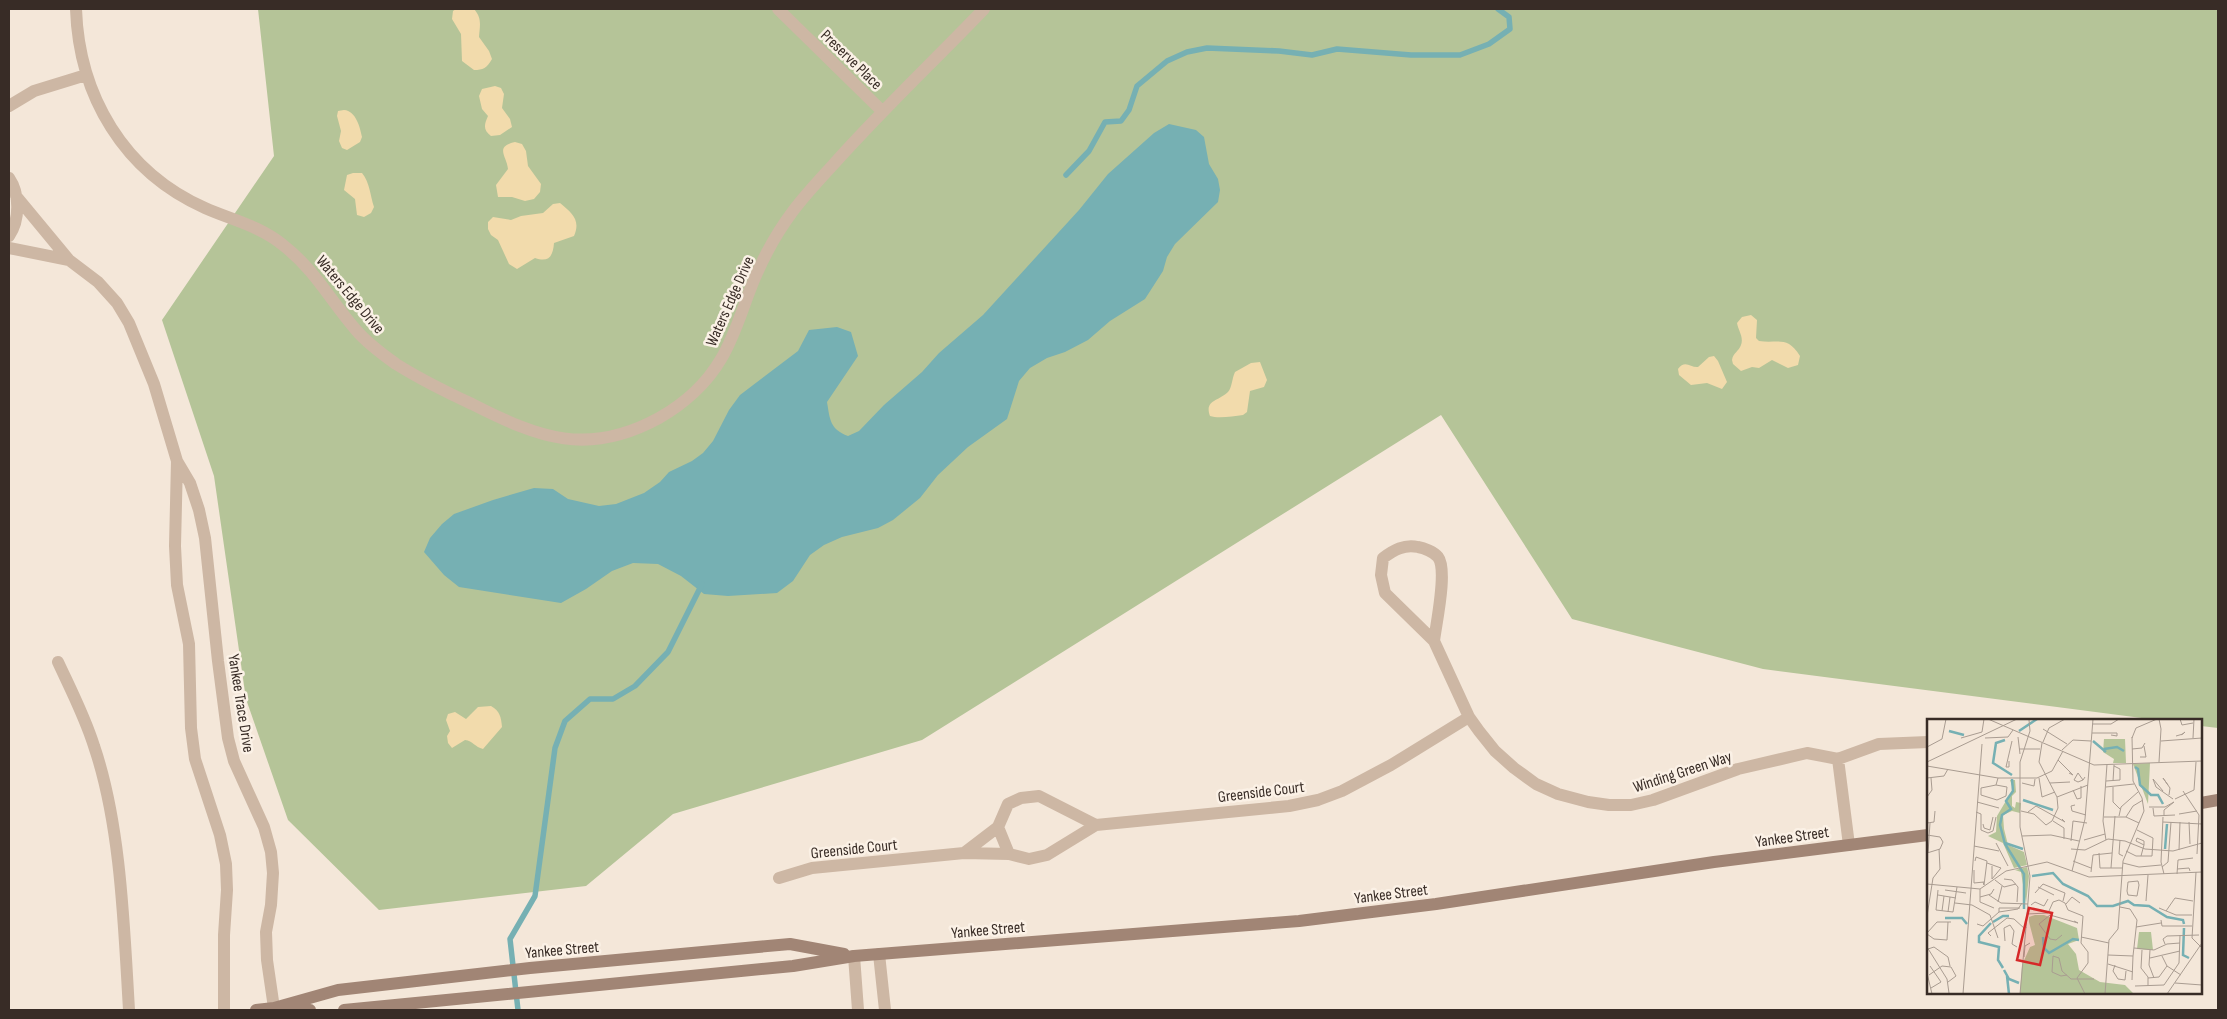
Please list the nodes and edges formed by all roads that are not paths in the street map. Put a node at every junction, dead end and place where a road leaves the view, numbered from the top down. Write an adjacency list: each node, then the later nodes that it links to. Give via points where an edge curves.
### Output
1 (76, 9): 4 (street, Waters Edge Drive, via 80,56)
2 (778, 9): 6 (street, Preserve Place)
3 (984, 9): 6 (street, Waters Edge Drive)
4 (86, 75): 5 (street, via 34,91); 6 (street, Waters Edge Drive, via 108,123 147,171 197,204 255,227 283,245 316,276 366,341 431,384 516,427 570,439 594,440 642,427 688,398 720,361 756,276 794,209)
5 (9, 106)
6 (882, 111)
7 (9, 178): 8 (street, Yankee Trace Drive)
8 (16, 196): 9 (street, Yankee Trace Drive, via 17,214); 11 (street, Yankee Trace Drive)
9 (9, 236)
10 (9, 248): 11 (street, Yankee Trace Drive)
11 (69, 260): 12 (street, Yankee Trace Drive, via 98,282 129,323 154,384)
12 (177, 460): 29 (street, Yankee Trace Drive, via 190,483 206,538 228,738 234,761 264,827 271,852 271,905 266,932); 31 (street, Yankee Trace Drive, via 175,546 177,584 188,644 191,728 195,759 226,864)
13 (1434, 641): 13 (street, Winding Green Way, via 1442,572 1438,558 1425,548 1396,549 1383,558 1381,575 1385,593); 15 (street, Winding Green Way)
14 (58, 662): 30 (street, via 82,712 108,799 120,883)
15 (1470, 717): 17 (street, Winding Green Way, via 1495,751 1536,784 1558,794 1609,805 1653,800 1738,769 1807,753); 20 (street, Greenside Court, via 1390,765 1318,800 1289,806)
16 (1927, 742): 17 (street, via 1879,744)
17 (1838, 759): 23 (street)
18 (2218, 800): 19 (street)
19 (2202, 803)
20 (1096, 825): 21 (street, via 1039,796 1008,804); 25 (street, Greenside Court, via 1047,855 1029,859)
21 (998, 827): 24 (street); 25 (street)
22 (1927, 835): 23 (street, Yankee Street)
23 (1849, 845): 27 (street, Yankee Street, via 1299,921)
24 (964, 853): 25 (street, Greenside Court); 26 (street, Greenside Court, via 812,868)
25 (1009, 854)
26 (779, 878)
27 (879, 954): 28 (street, Yankee Street); 36 (street)
28 (854, 956): 29 (street, Yankee Street, via 790,944 526,968 338,990); 34 (street, Yankee Street, via 793,966); 35 (street)
29 (274, 1008): 32 (street, Yankee Street); 33 (street, Yankee Street)
30 (129, 1010)
31 (224, 1010)
32 (256, 1010)
33 (310, 1010)
34 (344, 1010)
35 (858, 1010)
36 (885, 1010)

